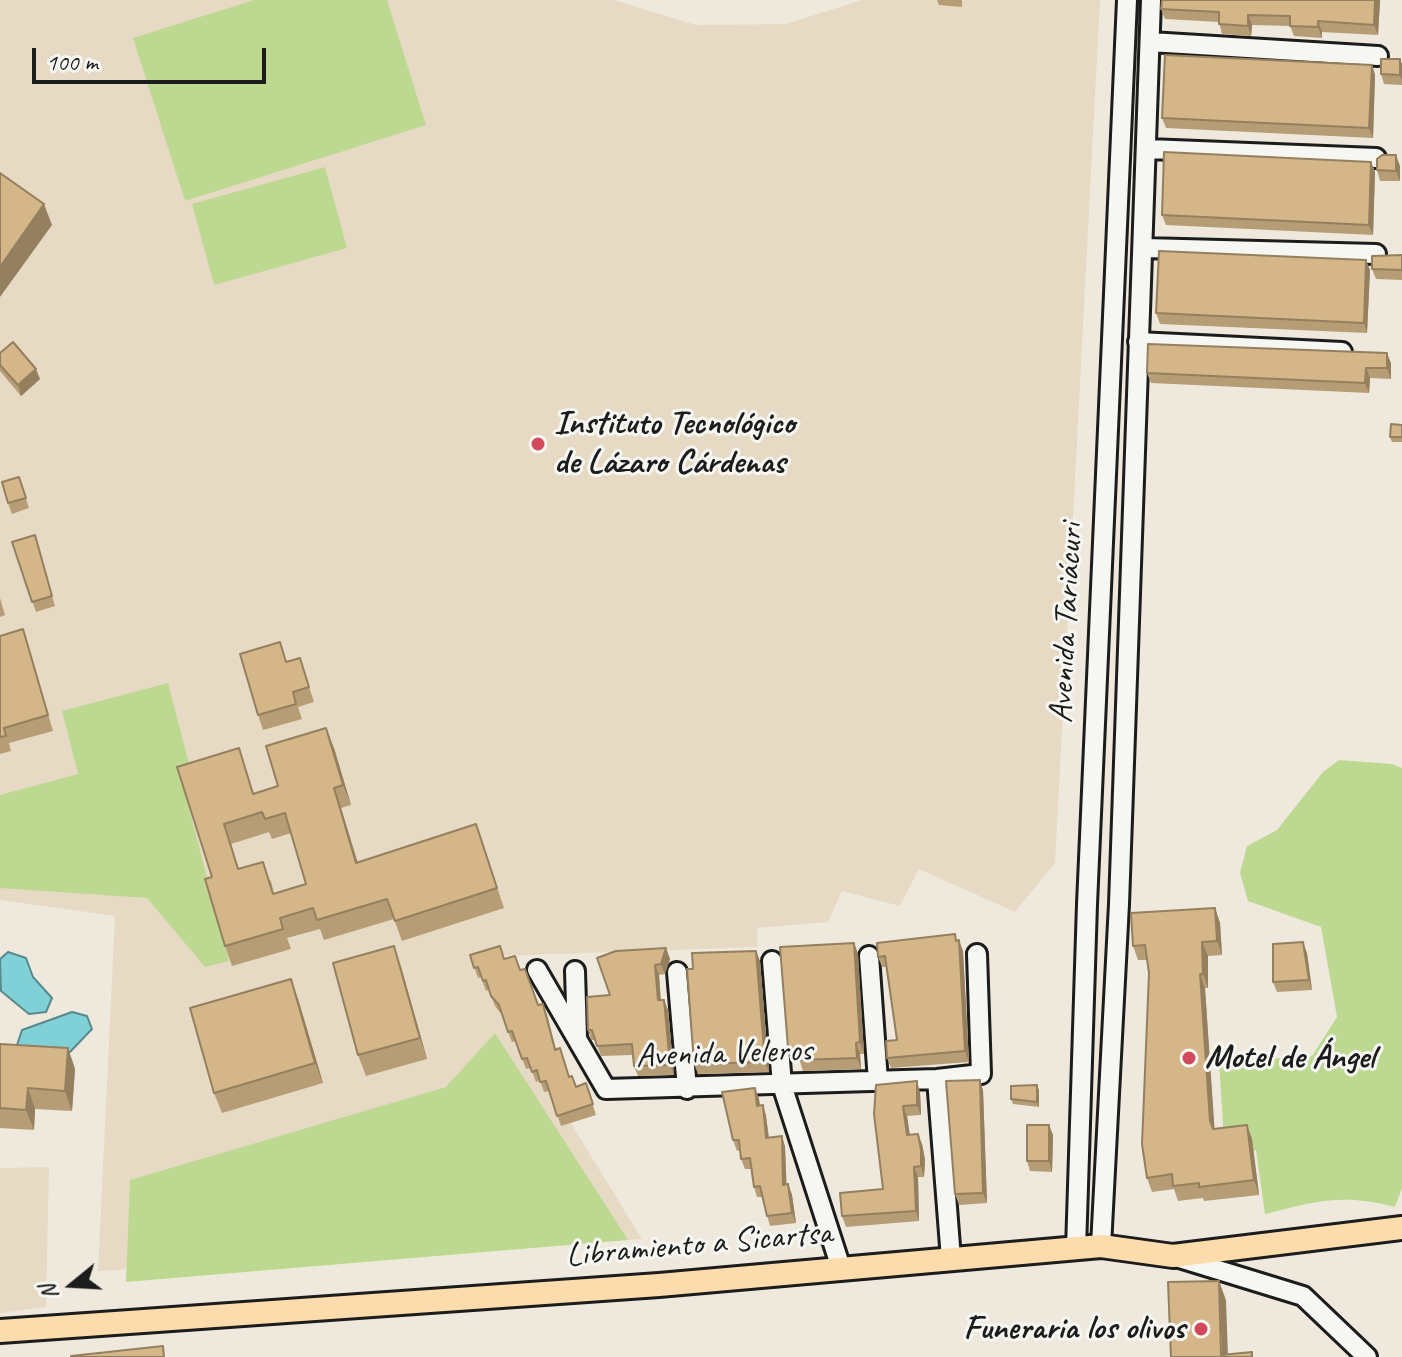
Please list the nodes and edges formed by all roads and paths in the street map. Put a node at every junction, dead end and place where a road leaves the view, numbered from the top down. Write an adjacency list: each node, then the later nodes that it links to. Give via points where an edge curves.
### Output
1 (1127, 0): 11 (street, Avenida Tariácuri)
2 (1151, 0): 3 (street, Avenida Tariácuri)
3 (1150, 42): 4 (street); 5 (street, Avenida Tariácuri)
4 (1378, 56)
5 (1148, 149): 6 (street); 7 (street, Avenida Tariácuri)
6 (1376, 158)
7 (1144, 248): 8 (street); 9 (street, Avenida Tariácuri)
8 (1376, 254)
9 (1138, 342): 10 (street); 12 (street, Avenida Tariácuri)
10 (1357, 352)
11 (1087, 904): 12 (street); 26 (street, Avenida Tariácuri)
12 (1119, 904): 25 (street, Avenida Tariácuri)
13 (977, 954): 20 (street, Avenida Veleros, via 981,1074)
14 (869, 956): 21 (street)
15 (772, 961): 22 (street)
16 (537, 970): 19 (street, Avenida Veleros)
17 (575, 971): 19 (street)
18 (677, 972): 23 (street)
19 (577, 1040): 23 (street, Avenida Veleros, via 606,1089)
20 (937, 1079): 21 (street, Avenida Veleros); 28 (street)
21 (878, 1081): 22 (street, Avenida Veleros)
22 (782, 1085): 23 (street, Avenida Veleros); 29 (street)
23 (687, 1089)
24 (1402, 1228): 27 (main road, Libramiento a Sicartsa)
25 (1101, 1246): 26 (main road, Libramiento a Sicartsa); 27 (main road, Libramiento a Sicartsa)
26 (1076, 1249): 28 (main road, Libramiento a Sicartsa)
27 (1173, 1256): 31 (street, via 1303,1296)
28 (951, 1259): 29 (main road, Libramiento a Sicartsa)
29 (841, 1268): 30 (main road, Libramiento a Sicartsa)
30 (0, 1331)
31 (1367, 1357)

